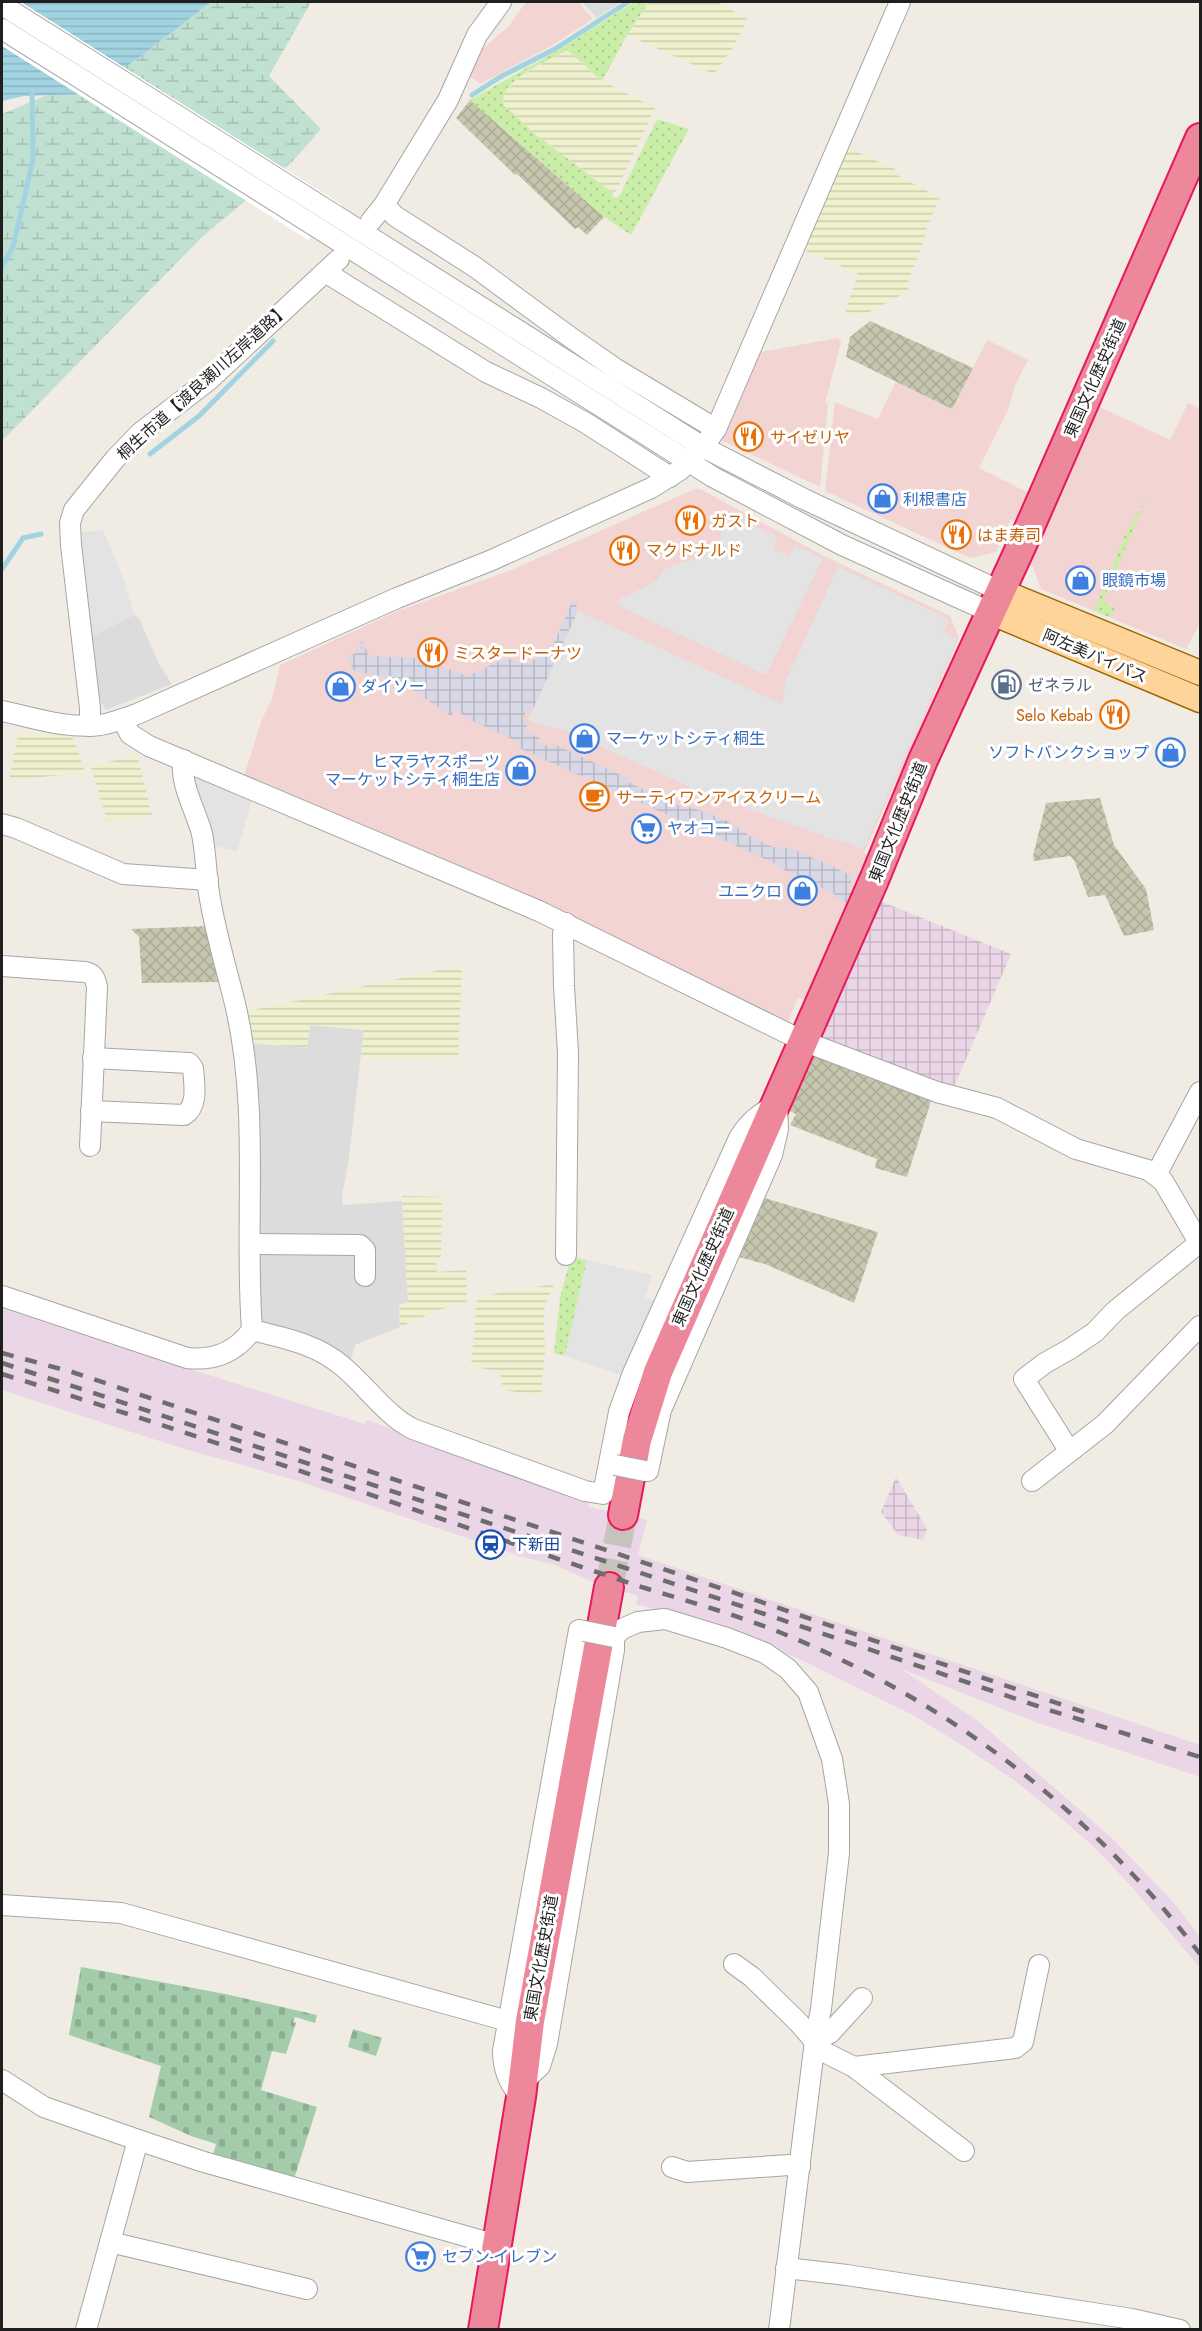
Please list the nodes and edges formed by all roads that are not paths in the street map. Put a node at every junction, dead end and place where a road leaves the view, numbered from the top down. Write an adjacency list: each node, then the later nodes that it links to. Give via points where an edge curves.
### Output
1 (501, 2): 7 (street, via 477,35 448,100)
2 (900, 2): 9 (street)
3 (2, 5): 10 (street)
4 (2, 29): 11 (street)
5 (1200, 138): 6 (highway, 東国文化歴史街道)
6 (1195, 166): 13 (highway, 東国文化歴史街道)
7 (384, 205): 8 (street); 9 (street, via 616,369)
8 (371, 221)
9 (716, 429): 10 (street)
10 (703, 447): 11 (street); 13 (street)
11 (688, 462): 12 (street); 13 (street, via 807,527)
12 (670, 477): 17 (street, via 492,560); 18 (street, 桐生市道【渡良瀬川左岸道路】, via 586,423 486,372 332,266 209,381 140,433 74,510 70,535)
13 (995, 602): 14 (main road, 阿左美バイパス); 15 (main road, 阿左美バイパス); 24 (highway, 東国文化歴史街道)
14 (1200, 673)
15 (1200, 700)
16 (2, 711): 18 (street)
17 (122, 719): 18 (street); 19 (street, via 139,741)
18 (90, 726)
19 (184, 760): 21 (street, via 182,771 200,826); 22 (street)
20 (2, 824): 21 (street, via 123,874)
21 (208, 880): 32 (street, via 243,1043 250,1138)
22 (566, 923): 24 (street); 33 (street, via 563,934 568,1053)
23 (2, 966): 25 (street, via 92,974 97,987)
24 (803, 1041): 27 (highway, 東国文化歴史街道); 30 (street, via 946,1095 997,1108 1076,1149 1140,1166)
25 (93, 1058): 28 (street); 28 (street, via 189,1063 194,1068 194,1104 184,1115)
26 (1200, 1092): 30 (street)
27 (777, 1104): 39 (street, via 759,1114 739,1138 633,1373 619,1412); 39 (street, bridge, via 778,1128 772,1155 661,1410 648,1472); 41 (highway, 東国文化歴史街道, via 658,1372 637,1440)
28 (91, 1111): 29 (street)
29 (90, 1146)
30 (1156, 1175): 31 (street)
31 (1200, 1243): 38 (street, via 1115,1311 1095,1332 1024,1379)
32 (250, 1244): 34 (street, via 360,1245 365,1250); 37 (street)
33 (567, 1255)
34 (366, 1276)
35 (2, 1296): 37 (street, via 187,1358 220,1355 242,1343)
36 (1200, 1326): 38 (street, via 1105,1424)
37 (252, 1330): 39 (street, via 304,1344 335,1360 413,1429 585,1491 603,1494)
38 (1072, 1450): 40 (street)
39 (611, 1465)
40 (1032, 1481)
41 (623, 1515)
42 (609, 1587): 52 (highway, 東国文化歴史街道, via 530,2021)
43 (614, 1637): 48 (street, bridge, via 579,1630); 49 (street, via 639,1622 674,1620 765,1653 788,1668 808,1692 832,1760 840,1815 832,1917); 52 (street, via 547,2044 540,2066)
44 (2, 1905): 48 (street, via 121,1912)
45 (734, 1964): 49 (street)
46 (1039, 1965): 50 (street, via 1023,2042 1015,2048)
47 (862, 1998): 49 (street, via 831,2033)
48 (508, 2021): 52 (street, via 503,2064 510,2082)
49 (815, 2041): 50 (street, via 824,2052); 56 (street)
50 (854, 2067): 54 (street)
51 (2, 2080): 53 (street, via 51,2110)
52 (522, 2089): 58 (highway, 東国文化歴史街道)
53 (138, 2140): 57 (street); 58 (street)
54 (964, 2151)
55 (672, 2167): 56 (street, via 687,2172)
56 (800, 2167): 59 (street)
57 (110, 2242): 60 (street); 61 (street)
58 (497, 2246): 62 (highway, 東国文化歴史街道)
59 (786, 2268): 63 (street); 64 (street, via 1132,2319)
60 (308, 2289)
61 (92, 2328)
62 (483, 2330)
63 (779, 2330)
64 (1180, 2330)

